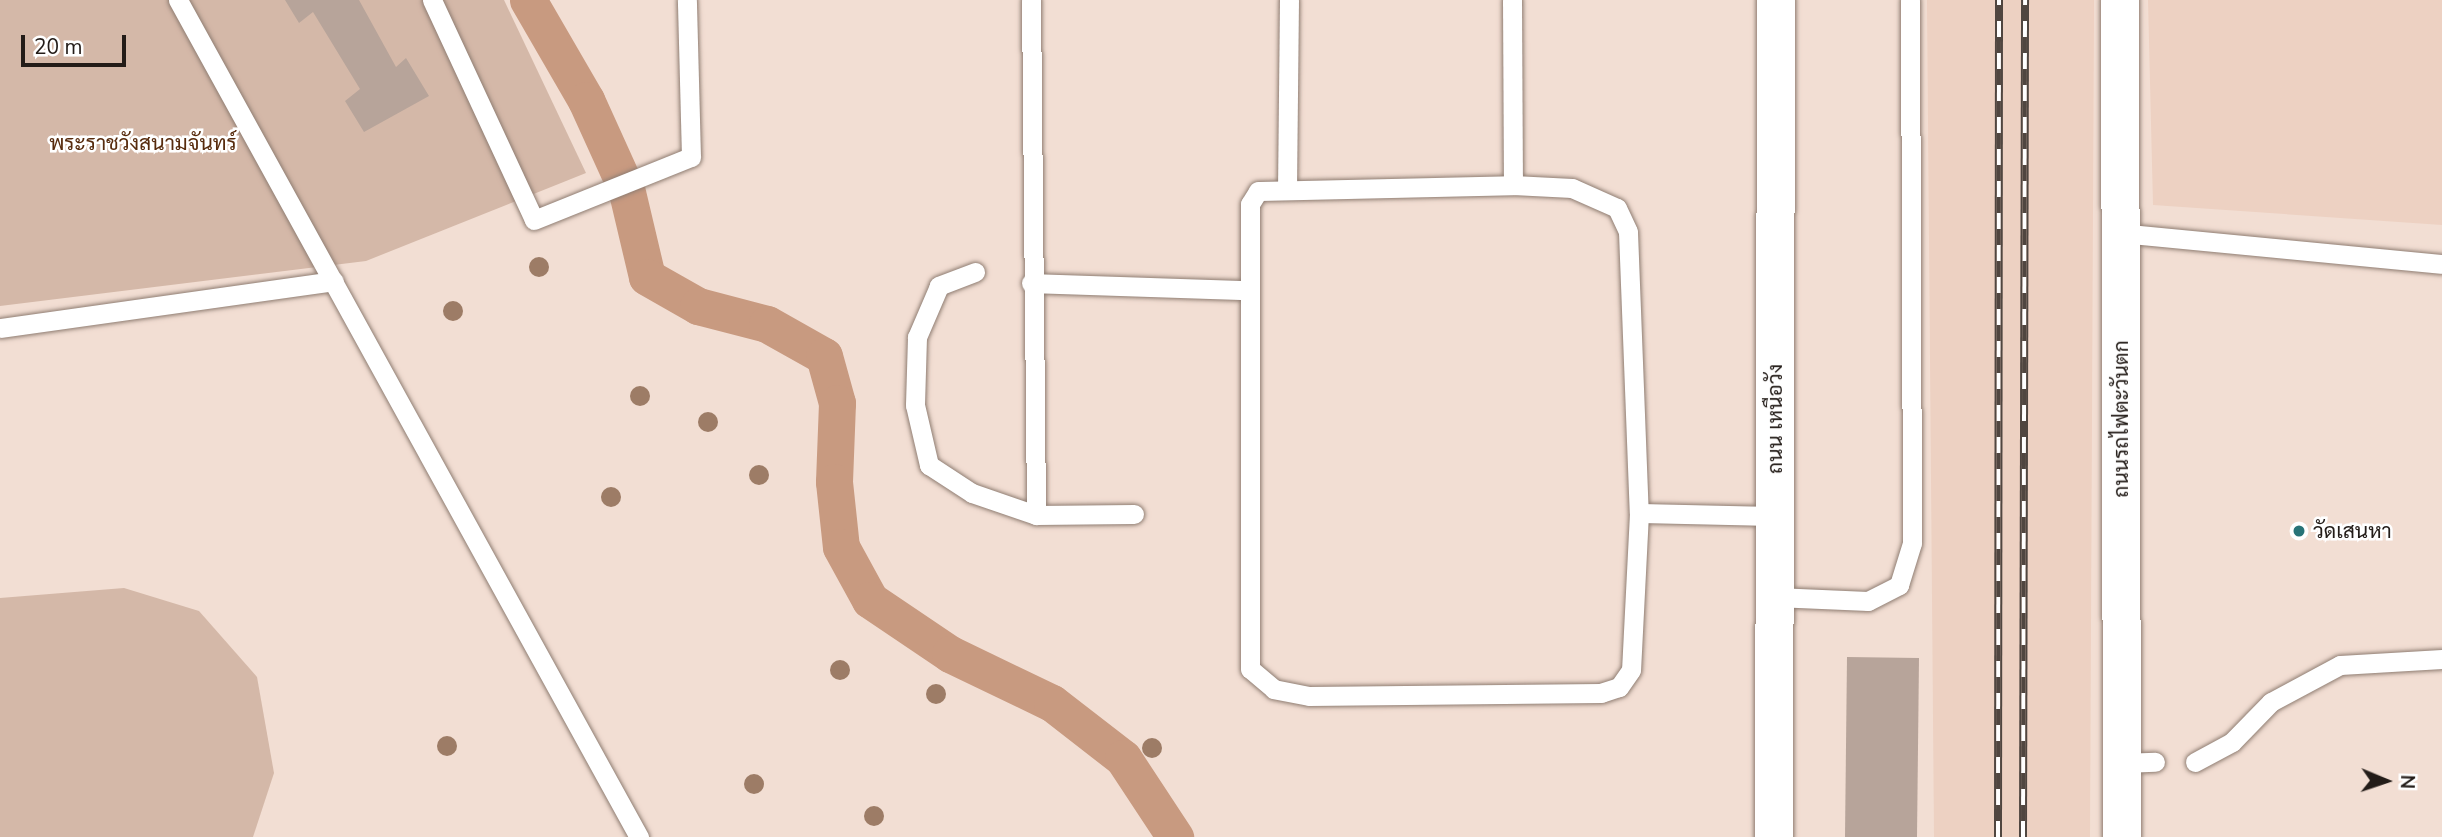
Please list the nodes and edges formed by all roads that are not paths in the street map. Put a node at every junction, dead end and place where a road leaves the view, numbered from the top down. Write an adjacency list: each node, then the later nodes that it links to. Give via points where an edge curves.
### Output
1 (178, 0): 15 (lane)
2 (432, 0): 3 (lane, via 534,220 691,157)
3 (687, 0)
4 (1031, 0): 16 (lane)
5 (1289, 0): 11 (lane)
6 (1512, 0): 10 (lane)
7 (1776, 0): 22 (street, ถนน เหนือวัง)
8 (1910, 0): 23 (lane, via 1912,542 1899,585 1868,601)
9 (2120, 0): 12 (street, ถนนรถไฟตะวันตก)
10 (1513, 185): 11 (lane); 19 (lane, via 1572,188 1617,208 1628,232)
11 (1287, 190): 17 (lane, via 1258,191 1250,204)
12 (2120, 233): 13 (lane); 28 (street, ถนนรถไฟตะวันตก, via 2138,762)
13 (2442, 264)
14 (975, 272): 21 (lane, via 939,286 917,337 915,405 929,466 972,493)
15 (334, 281): 18 (lane); 26 (lane)
16 (1031, 283): 17 (lane); 21 (lane)
17 (1246, 290): 19 (lane, via 1250,669 1274,690 1309,696 1601,693 1619,687 1631,670)
18 (0, 328)
19 (1639, 513): 22 (lane)
20 (1134, 514): 21 (lane)
21 (1035, 515)
22 (1774, 516): 23 (street, ถนน เหนือวัง)
23 (1774, 597): 27 (street, ถนน เหนือวัง)
24 (2442, 659): 25 (lane, via 2340,665 2271,702 2232,742)
25 (2195, 762)
26 (639, 837)
27 (1774, 837)
28 (2122, 837)

